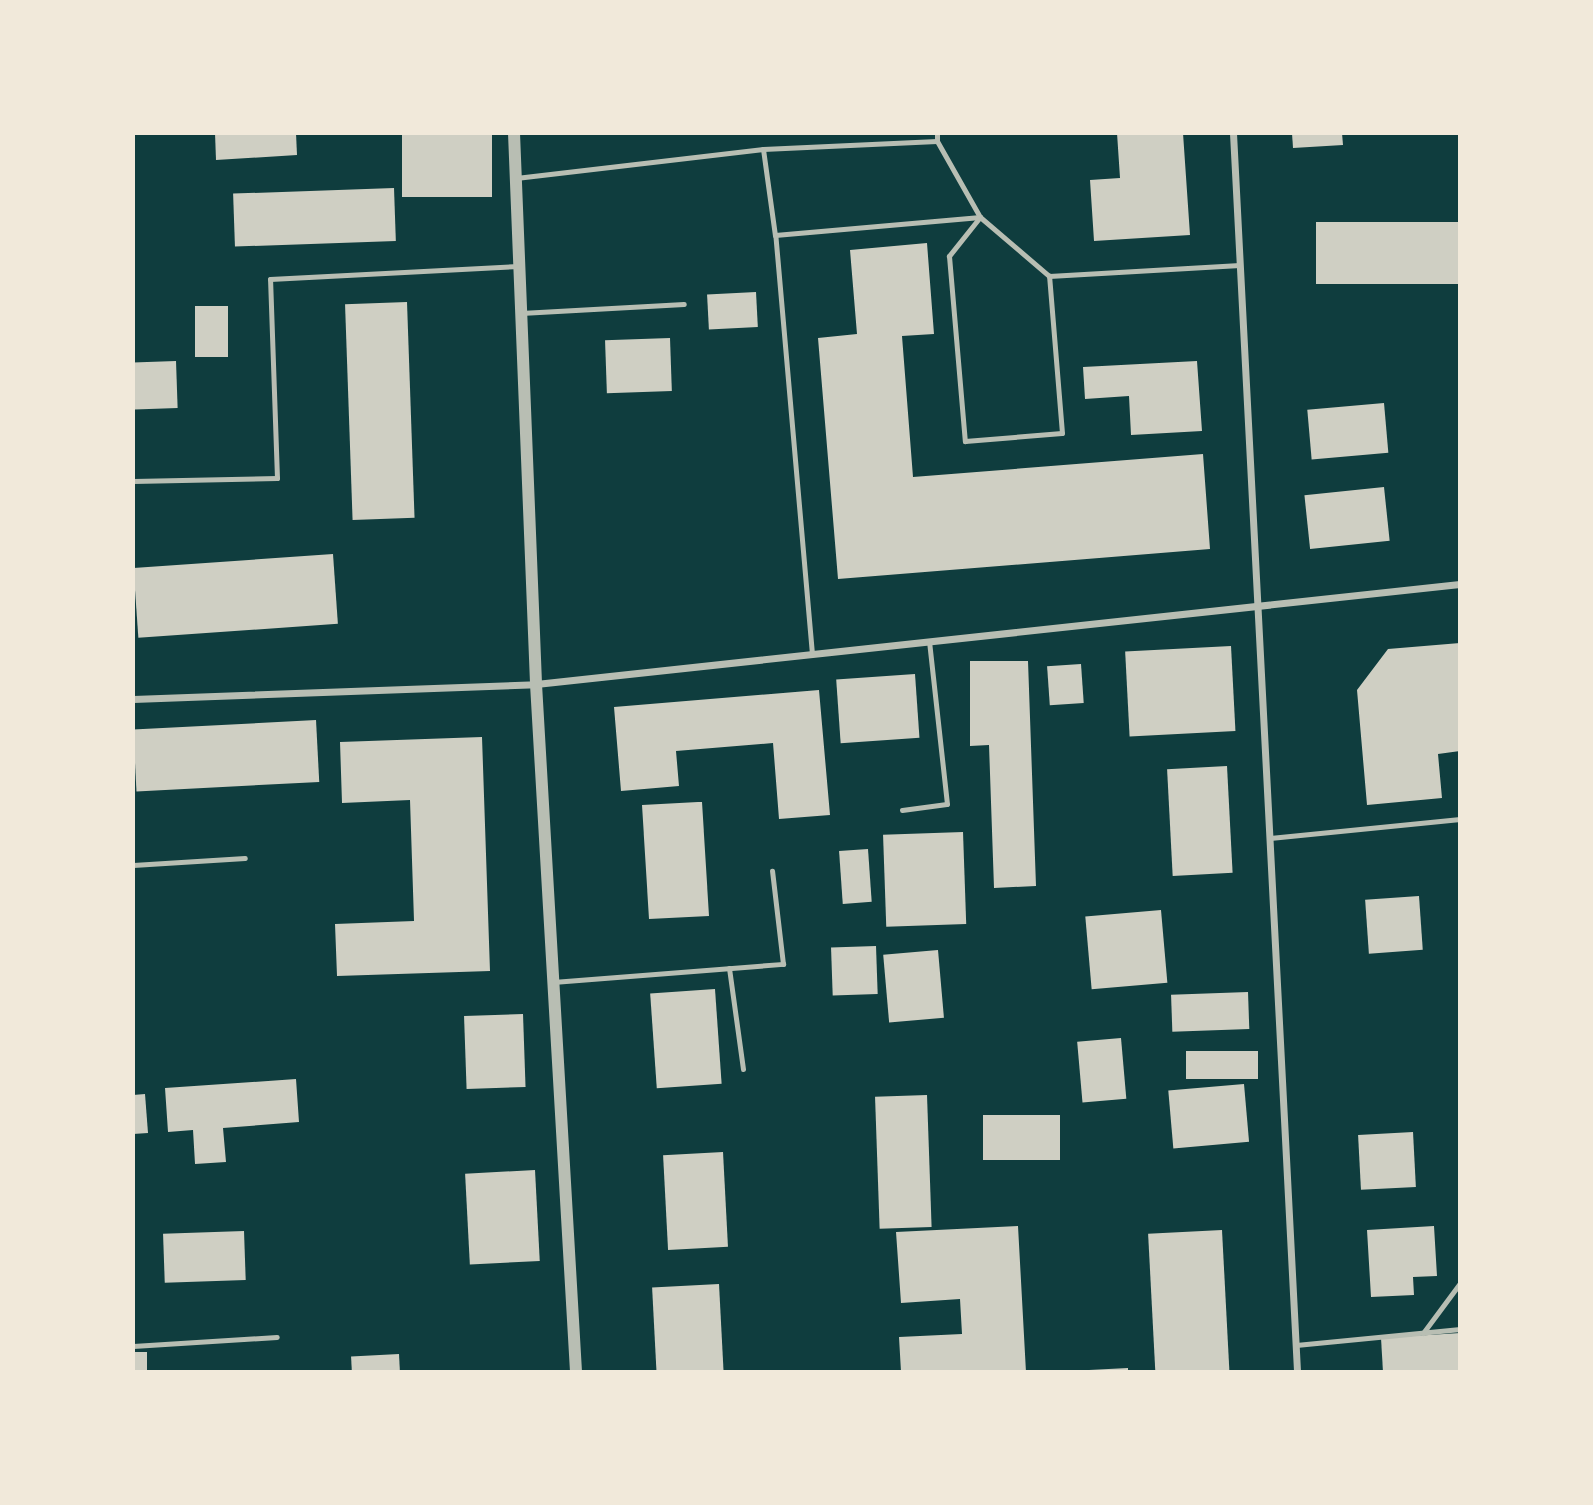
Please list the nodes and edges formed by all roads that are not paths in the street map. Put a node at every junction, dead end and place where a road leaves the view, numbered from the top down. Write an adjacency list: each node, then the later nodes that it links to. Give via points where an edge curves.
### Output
1 (514, 133): 6 (street)
2 (937, 133): 4 (lane)
3 (1233, 133): 9 (street)
4 (937, 141): 5 (lane); 7 (lane)
5 (763, 149): 6 (lane); 8 (lane)
6 (516, 178): 10 (street)
7 (980, 217): 8 (lane); 11 (lane); 11 (lane, via 950,256 965,441 1062,433)
8 (775, 234): 18 (lane)
9 (1240, 265): 11 (lane); 16 (street)
10 (519, 266): 13 (street); 14 (lane, via 270,279 277,478)
11 (1049, 276)
12 (684, 303): 13 (lane)
13 (521, 313): 19 (street)
14 (133, 481)
15 (1460, 584): 16 (street)
16 (1259, 604): 17 (street); 23 (street)
17 (929, 641): 18 (street); 21 (lane, via 947,804)
18 (812, 654): 19 (street)
19 (536, 684): 20 (street); 28 (street)
20 (133, 699)
21 (902, 810)
22 (1460, 820): 23 (lane)
23 (1270, 838): 34 (street)
24 (245, 858): 25 (lane)
25 (133, 865)
26 (772, 871): 27 (lane, via 783,964)
27 (729, 968): 28 (lane); 29 (lane)
28 (553, 982): 36 (street)
29 (743, 1069)
30 (1460, 1283): 32 (lane)
31 (1460, 1329): 32 (lane)
32 (1423, 1333): 34 (lane)
33 (277, 1337): 35 (lane)
34 (1296, 1345): 37 (street)
35 (133, 1346)
36 (576, 1372)
37 (1297, 1372)

